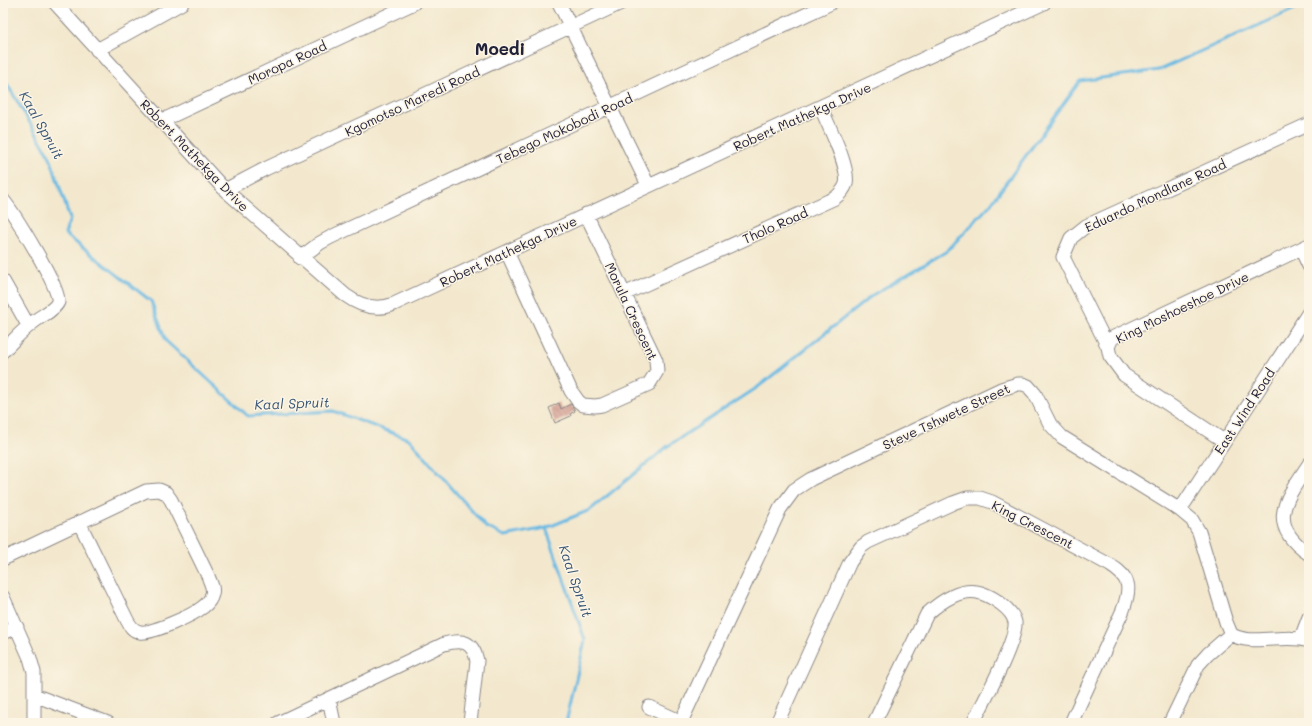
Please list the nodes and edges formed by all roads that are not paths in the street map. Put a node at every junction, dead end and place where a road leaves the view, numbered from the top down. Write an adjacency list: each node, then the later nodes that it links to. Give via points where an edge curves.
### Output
1 (55, 3): 9 (street, Robert Mathekga Drive)
2 (182, 3): 9 (street)
3 (414, 3): 12 (street, Moropa Road)
4 (559, 3): 8 (street)
5 (621, 3): 8 (street, Kgomotso Maredi Road)
6 (831, 3): 10 (street, Tebego Mokobodi Road)
7 (1044, 3): 11 (street, Robert Mathekga Drive)
8 (570, 27): 10 (street); 15 (street, Kgomotso Maredi Road)
9 (97, 50): 12 (street, Robert Mathekga Drive)
10 (610, 106): 14 (street); 20 (street, Tebego Mokobodi Road, via 331,237)
11 (821, 108): 14 (street, Robert Mathekga Drive); 23 (street, Tholo Road, via 846,171 846,184 842,192 834,198)
12 (161, 121): 15 (street, Robert Mathekga Drive)
13 (1309, 124): 26 (street, Eduardo Mondlane Road, via 1086,226 1070,238 1063,257)
14 (648, 185): 17 (street, Robert Mathekga Drive)
15 (225, 190): 20 (street, Robert Mathekga Drive)
16 (3, 200): 25 (street, via 16,218 58,295 57,304)
17 (586, 214): 19 (street, Robert Mathekga Drive); 23 (street, Morula Crescent)
18 (1305, 247): 21 (street); 26 (street, King Moshoeshoe Drive, via 1112,338)
19 (507, 252): 20 (street, Robert Mathekga Drive, via 380,308 365,306 351,300); 23 (street, Morula Crescent, via 571,391 583,405 602,405 649,384 656,376 656,360)
20 (300, 258)
21 (1309, 266)
22 (3, 281): 25 (street)
23 (624, 294)
24 (1309, 312): 28 (street, East Wind Road)
25 (28, 325): 27 (street)
26 (1108, 347): 28 (street, King Moshoeshoe Drive, via 1110,356 1124,376)
27 (3, 351)
28 (1224, 441): 30 (street, East Wind Road)
29 (1309, 464): 32 (street, via 1286,501 1283,518 1292,540)
30 (1180, 510): 38 (street, Steve Tshwete Street, via 1192,520 1199,532); 43 (street, Steve Tshwete Street, via 1062,437 1050,424 1035,394 1028,386 1018,384 1001,389 811,479 794,490 780,509)
31 (79, 522): 31 (street, via 127,620 136,631 151,631 195,612 209,601 212,594 210,582 166,493 159,490 146,491); 33 (street)
32 (1309, 554)
33 (3, 559)
34 (3, 597): 36 (street)
35 (1309, 617): 39 (street)
36 (17, 627): 37 (street); 40 (street, via 34,672)
37 (3, 633)
38 (1231, 634): 39 (street, via 1242,639); 53 (street, via 1198,665)
39 (1305, 640)
40 (34, 695): 44 (street); 45 (street)
41 (329, 699): 46 (street); 47 (street); 48 (street, via 444,644 463,642 475,651 477,661)
42 (649, 707): 43 (street)
43 (677, 721)
44 (34, 723)
45 (108, 723)
46 (278, 723)
47 (334, 723)
48 (470, 723)
49 (778, 723): 52 (street, King Crescent, via 850,562 861,546 953,502 967,498 980,498 1005,508 1110,565 1126,578 1129,592 1123,610)
50 (874, 723): 51 (street, via 927,614 957,594 976,591 1005,607 1014,620 1015,627 1010,644)
51 (974, 723)
52 (1070, 723)
53 (1170, 723)

